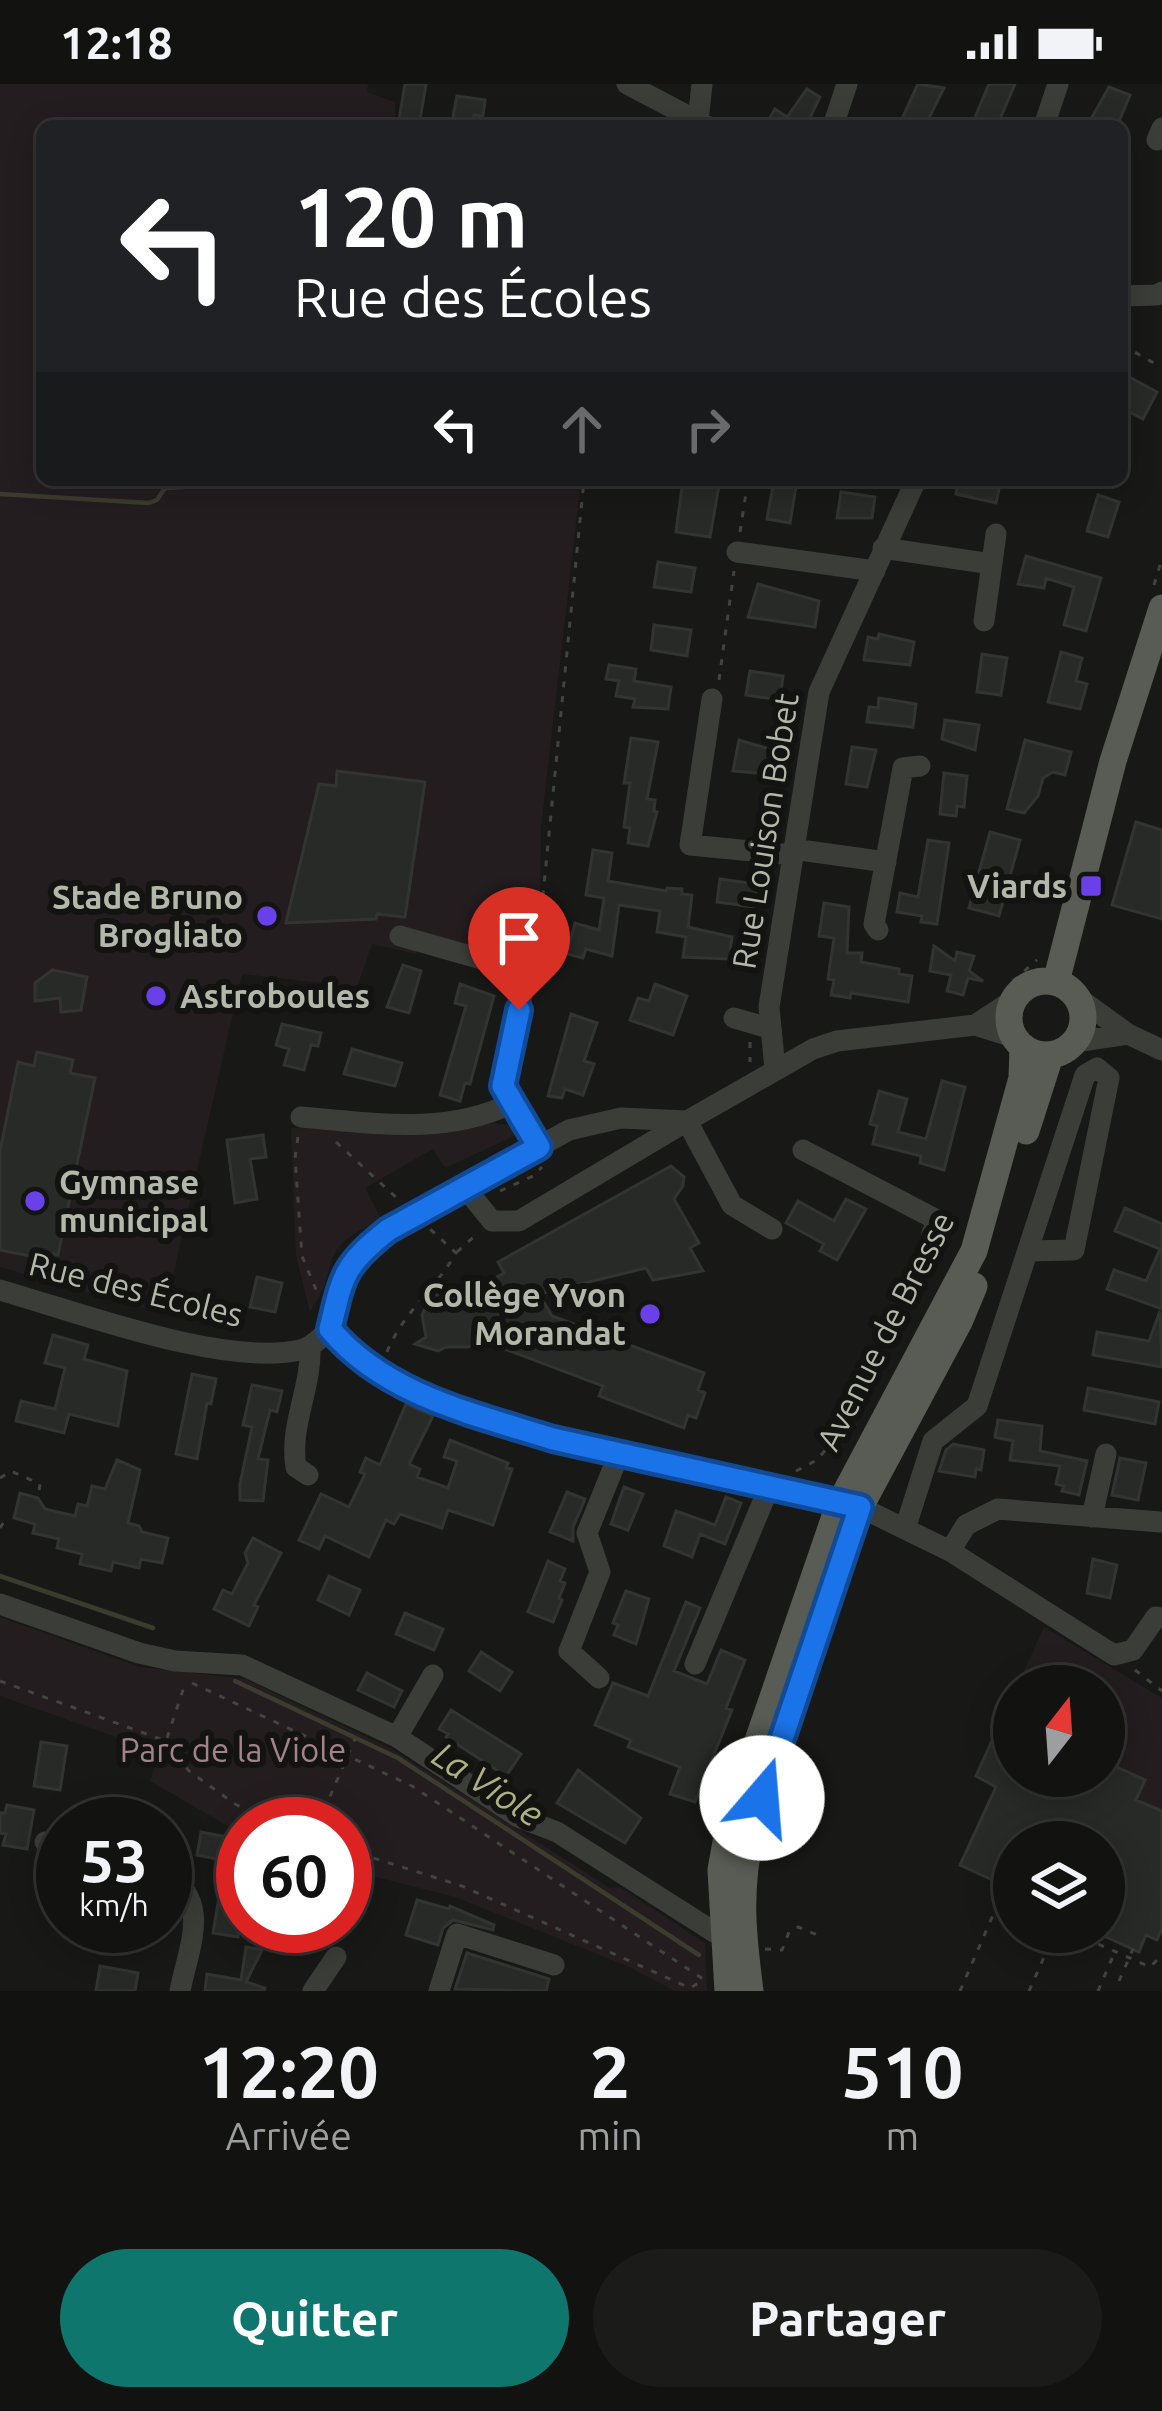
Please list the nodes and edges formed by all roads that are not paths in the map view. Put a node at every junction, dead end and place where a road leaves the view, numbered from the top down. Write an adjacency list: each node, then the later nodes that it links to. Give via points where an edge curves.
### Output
1 (627, 84): 5 (street)
2 (702, 84): 6 (street)
3 (848, 84): 7 (street)
4 (1058, 84): 8 (street)
5 (694, 120)
6 (702, 120)
7 (835, 120)
8 (1045, 120)
9 (1162, 293): 10 (street)
10 (1128, 296)
11 (913, 486): 13 (street, Rue Louison Bobet)
12 (996, 534): 15 (street)
13 (883, 548): 15 (street); 16 (street, Rue Louison Bobet)
14 (736, 553): 16 (street)
15 (992, 564): 18 (street)
16 (875, 572): 21 (street, Rue Louison Bobet, via 819,692)
17 (1162, 608): 25 (main road, via 1113,761)
18 (984, 621)
19 (712, 699): 21 (street, via 690,845)
20 (920, 766): 22 (street, via 903,768)
21 (792, 852): 22 (street); 29 (street, Rue Louison Bobet)
22 (886, 862): 23 (street)
23 (878, 930)
24 (400, 936): 35 (street, via 527,972 503,1086)
25 (1066, 990): 26 (main road, via 1027,986); 30 (street); 31 (main road, via 1083,1019)
26 (1013, 1000): 28 (street); 32 (main road, via 1008,1018)
27 (734, 1018): 29 (street)
28 (975, 1024): 32 (street); 34 (street, via 837,1042)
29 (770, 1028): 34 (street, Rue Louison Bobet)
30 (1128, 1034): 31 (street); 33 (street)
31 (1075, 1042): 32 (main road)
32 (1028, 1047): 51 (main road, Avenue de Bresse, via 974,1251 891,1401); 51 (main road, Avenue de Bresse, via 988,1252 959,1322)
33 (1162, 1050)
34 (775, 1069): 37 (street)
35 (512, 1103): 36 (street, via 455,1123); 38 (street)
36 (302, 1117)
37 (687, 1121): 38 (street, via 621,1118 568,1130); 40 (street, via 519,1221 492,1221); 41 (street, via 732,1205)
38 (539, 1147): 40 (street)
39 (803, 1150): 42 (street, via 938,1221)
40 (466, 1189): 45 (street, via 388,1230 350,1263)
41 (772, 1229)
42 (932, 1233)
43 (1028, 1251): 43 (street, via 1084,1075 1097,1068 1108,1078 1074,1250); 54 (street, via 977,1406 933,1441)
44 (0, 1290): 46 (street, Rue des Écoles, via 219,1349)
45 (330, 1329): 46 (street); 47 (street, via 393,1383)
46 (310, 1346): 49 (street, via 292,1444 296,1467)
47 (620, 1454): 50 (street); 60 (street, via 587,1533 600,1572 569,1651)
48 (1106, 1454): 52 (street)
49 (308, 1475)
50 (770, 1485): 51 (street); 58 (street)
51 (849, 1506): 54 (street); 62 (main road, Avenue de Bresse, via 752,1828 741,1877)
52 (1092, 1517): 53 (street); 55 (street, via 998,1509 966,1525)
53 (1160, 1522)
54 (905, 1529): 55 (street)
55 (950, 1551): 57 (street, via 1114,1655 1133,1650)
56 (0, 1604): 61 (street, via 140,1654 242,1665)
57 (1162, 1618)
58 (695, 1664)
59 (433, 1675): 61 (street)
60 (599, 1678)
61 (397, 1737): 62 (street, via 518,1817 556,1832 714,1931)
62 (742, 1938): 66 (main road, Avenue de Bresse); 70 (main road, Avenue de Bresse)
63 (187, 1953): 67 (street)
64 (336, 1957): 68 (street)
65 (554, 1965): 69 (street, via 457,1934)
66 (716, 1986)
67 (180, 1991)
68 (313, 1991)
69 (439, 1991)
70 (751, 1991)

